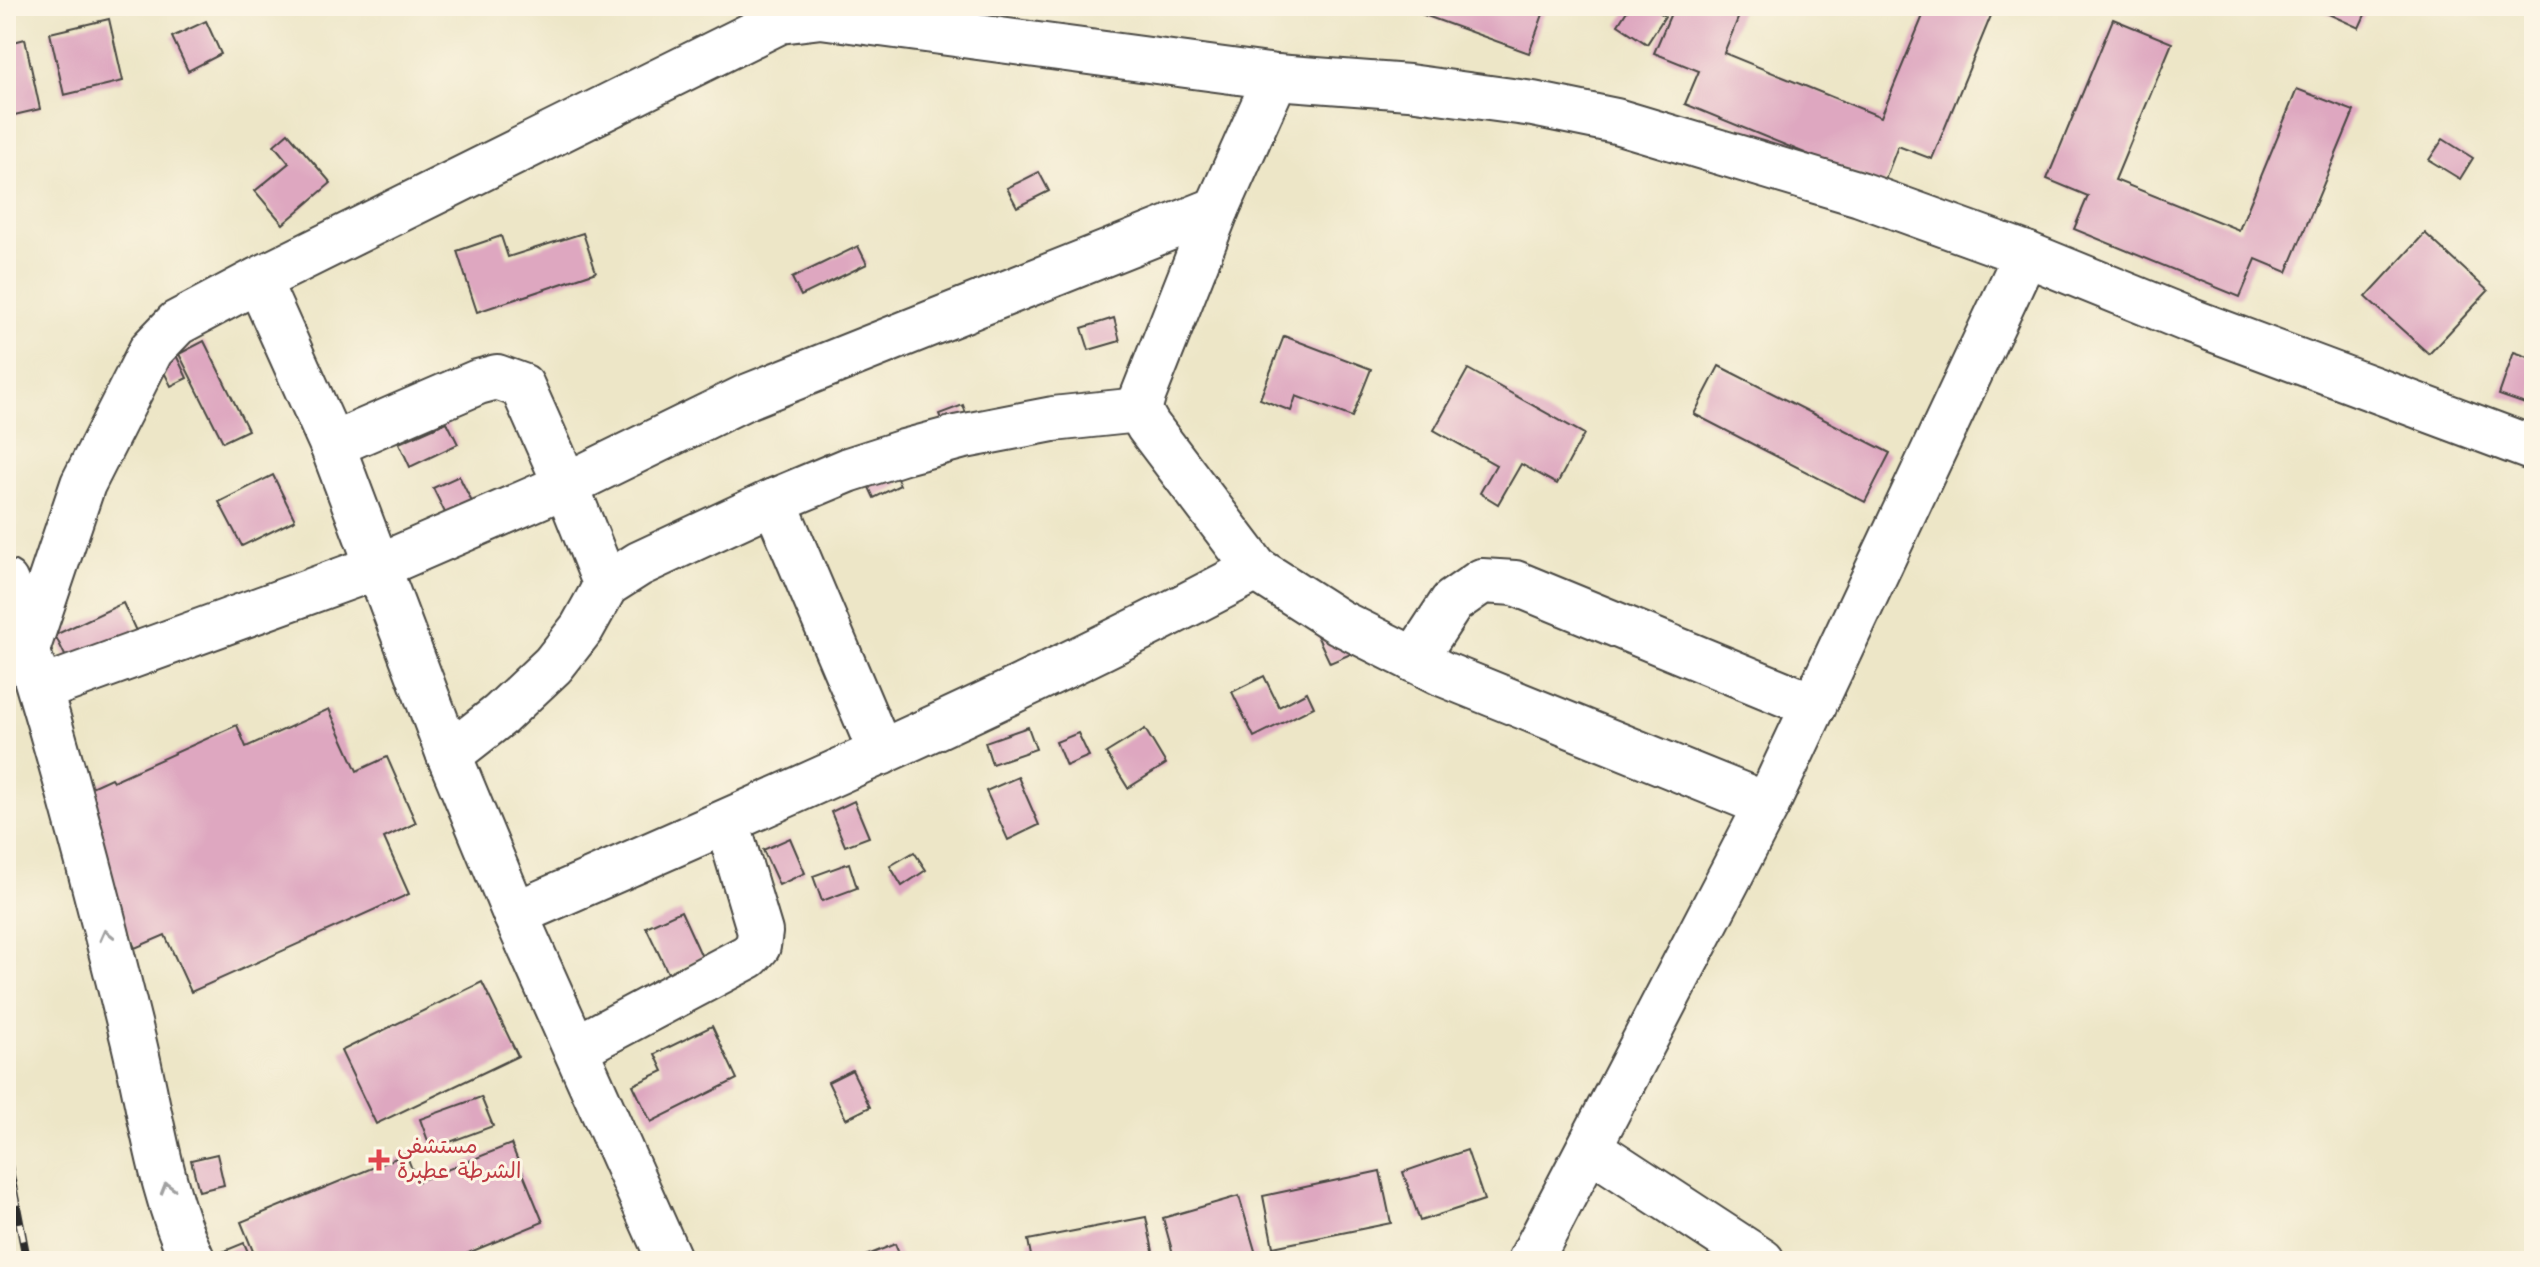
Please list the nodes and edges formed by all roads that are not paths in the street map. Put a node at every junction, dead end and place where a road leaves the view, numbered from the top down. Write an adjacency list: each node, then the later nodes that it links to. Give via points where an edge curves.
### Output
1 (1276, 77): 2 (street); 3 (street, via 1409,87 1616,121 1860,194); 4 (street, via 821,16 780,21)
2 (1217, 209): 5 (street); 8 (street, via 744,398)
3 (2026, 254): 7 (street); 17 (street)
4 (258, 280): 6 (street); 14 (street, via 177,323 151,350 83,484)
5 (1139, 410): 9 (street, via 960,437 848,470); 11 (street)
6 (332, 445): 8 (street, via 497,377 522,386); 10 (street)
7 (2534, 449)
8 (566, 485): 10 (street); 13 (street)
9 (774, 501): 13 (street, via 639,564); 18 (street)
10 (377, 567): 16 (street); 19 (street)
11 (1256, 569): 15 (street, via 1339,622); 18 (street, via 1132,635)
12 (6, 582): 14 (street)
13 (606, 585): 19 (street, via 553,665)
14 (28, 647): 16 (street)
15 (1414, 660): 17 (street, via 1452,602 1482,581 1515,583); 20 (street)
16 (41, 689): 25 (street, one-way to 16, via 163,1176)
17 (1814, 706): 20 (street)
18 (881, 753): 21 (street)
19 (449, 755): 22 (street)
20 (1767, 805): 24 (street)
21 (727, 822): 22 (street); 23 (street, via 760,932 758,946 749,956)
22 (515, 914): 23 (street)
23 (576, 1048): 26 (street)
24 (1591, 1149): 27 (street); 28 (street)
25 (193, 1261)
26 (670, 1261)
27 (1530, 1261)
28 (1762, 1261)

